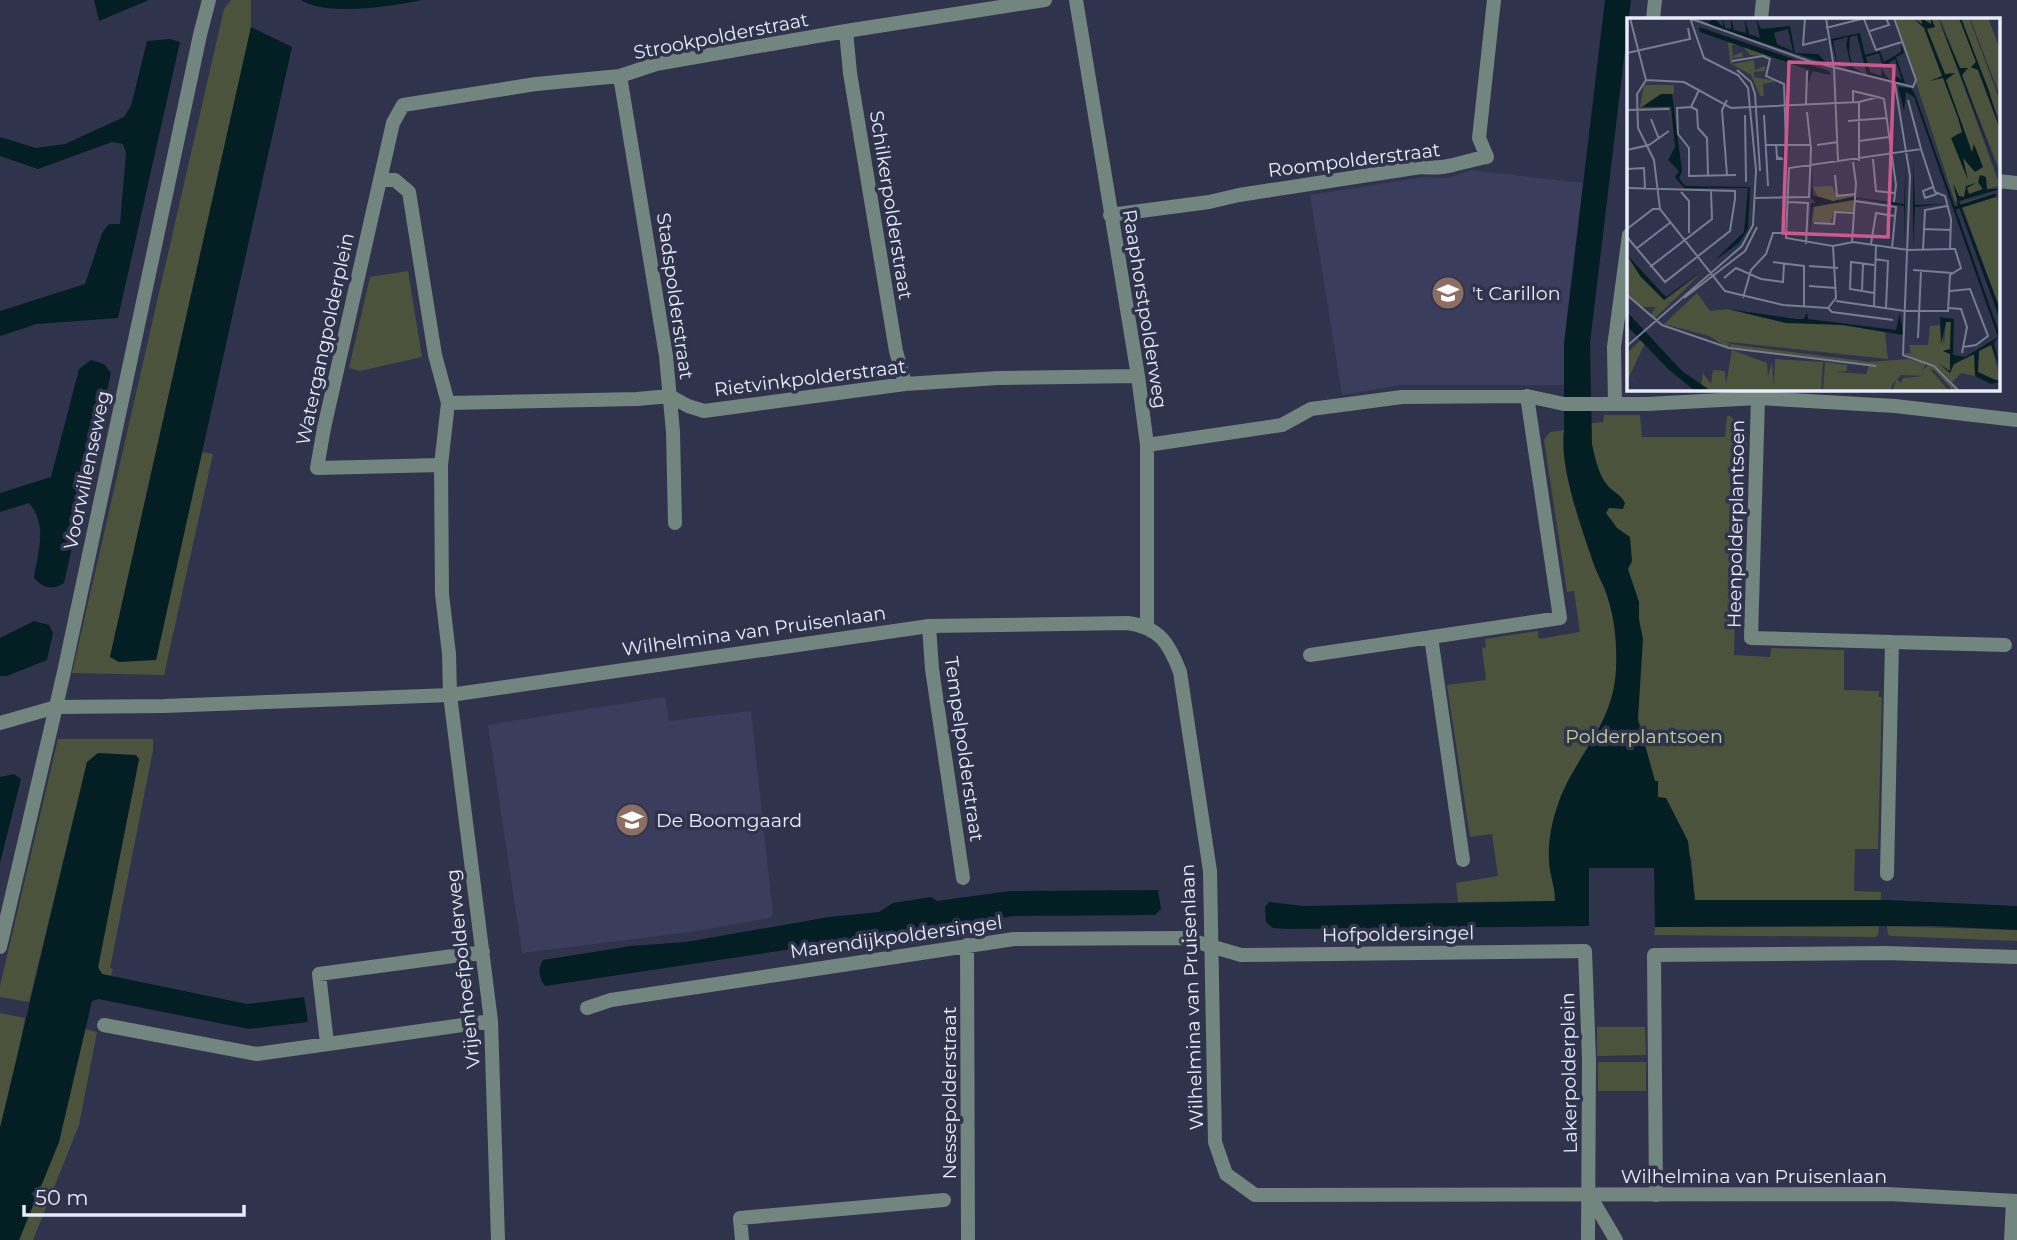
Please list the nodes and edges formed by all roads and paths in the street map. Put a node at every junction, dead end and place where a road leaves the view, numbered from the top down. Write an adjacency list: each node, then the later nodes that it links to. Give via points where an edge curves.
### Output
1 (209, 0): 33 (street, Voorwillenseweg)
2 (1045, 0): 9 (street, Strookpolderstraat)
3 (1076, 0): 13 (street, Raaphorstpolderweg)
4 (1494, 0): 13 (street, Roompolderstraat, via 1479,138 1487,157 1446,168 1421,167)
5 (1654, 0): 7 (street)
6 (1763, 0): 8 (street)
7 (1653, 18)
8 (1761, 18)
9 (846, 31): 10 (street, Strookpolderstraat, via 656,64); 16 (street, Schilkerpolderstraat, via 895,351)
10 (620, 76): 11 (street, Strookpolderstraat); 17 (street, Stadspolderstraat)
11 (403, 106): 12 (street, Watergangpolderplein, via 393,123)
12 (380, 180): 20 (street, via 395,180 409,192 435,355); 24 (street, Watergangpolderplein, via 317,468)
13 (1110, 215): 15 (street, Raaphorstpolderweg)
14 (1627, 250): 21 (street, via 1614,347)
15 (1138, 376): 16 (street, Rietvinkpolderstraat); 23 (street, Raaphorstpolderweg)
16 (905, 384): 17 (street, Rietvinkpolderstraat, via 704,411)
17 (670, 396): 20 (street, Rietvinkpolderstraat); 25 (street, Stadspolderstraat)
18 (1527, 396): 21 (street, via 1564,404); 23 (street, via 1402,397 1311,409 1282,425); 28 (street, via 1560,618)
19 (1758, 398): 21 (street); 22 (street, via 1883,405); 29 (street, Heenpolderplantsoen, via 1751,638)
20 (448, 403): 24 (street)
21 (1615, 404)
22 (2017, 420)
23 (1147, 445): 27 (street, Raaphorstpolderweg)
24 (441, 464): 32 (street, via 442,594)
25 (675, 523)
26 (929, 625): 27 (street, Wilhelmina van Pruisenlaan); 32 (street, Wilhelmina van Pruisenlaan); 37 (street, Tempelpolderstraat)
27 (1147, 626): 40 (street, Wilhelmina van Pruisenlaan, via 1171,648 1180,672 1210,871)
28 (1431, 637): 31 (street); 35 (street)
29 (1892, 642): 30 (street, Heenpolderplantsoen); 36 (street)
30 (2005, 645)
31 (1310, 655)
32 (450, 695): 33 (street, Wilhelmina van Pruisenlaan); 42 (street, Vrijenhoefpolderweg)
33 (56, 707): 34 (street, Wilhelmina van Pruisenlaan); 39 (street, Voorwillenseweg)
34 (0, 723)
35 (1464, 860)
36 (1886, 874)
37 (963, 878)
38 (967, 945): 40 (street, Marendijkpoldersingel, via 1014,939 1183,938); 44 (street, Marendijkpoldersingel, via 611,1000); 54 (street, Nessepolderstraat)
39 (0, 947)
40 (1212, 947): 41 (street, Hofpoldersingel, via 1241,955); 48 (street, Wilhelmina van Pruisenlaan, via 1215,1143 1226,1174 1255,1195)
41 (1586, 951): 48 (street, Lakerpolderplein)
42 (483, 952): 45 (street, Vrijenhoefpolderweg); 47 (street, via 319,974)
43 (2017, 957): 49 (street, via 1654,955)
44 (587, 1008)
45 (491, 1021): 47 (street); 52 (street, Vrijenhoefpolderweg)
46 (104, 1025): 47 (street, via 257,1054)
47 (327, 1043)
48 (1590, 1195): 49 (street, Wilhelmina van Pruisenlaan); 55 (street, Lakerpolderplein); 56 (street, Lakerpolderplein)
49 (1656, 1195): 51 (street, Wilhelmina van Pruisenlaan, via 1888,1194)
50 (944, 1200): 53 (street, via 740,1218)
51 (2015, 1201): 57 (street)
52 (498, 1240)
53 (742, 1240)
54 (968, 1240)
55 (1588, 1240)
56 (1616, 1240)
57 (2011, 1240)

